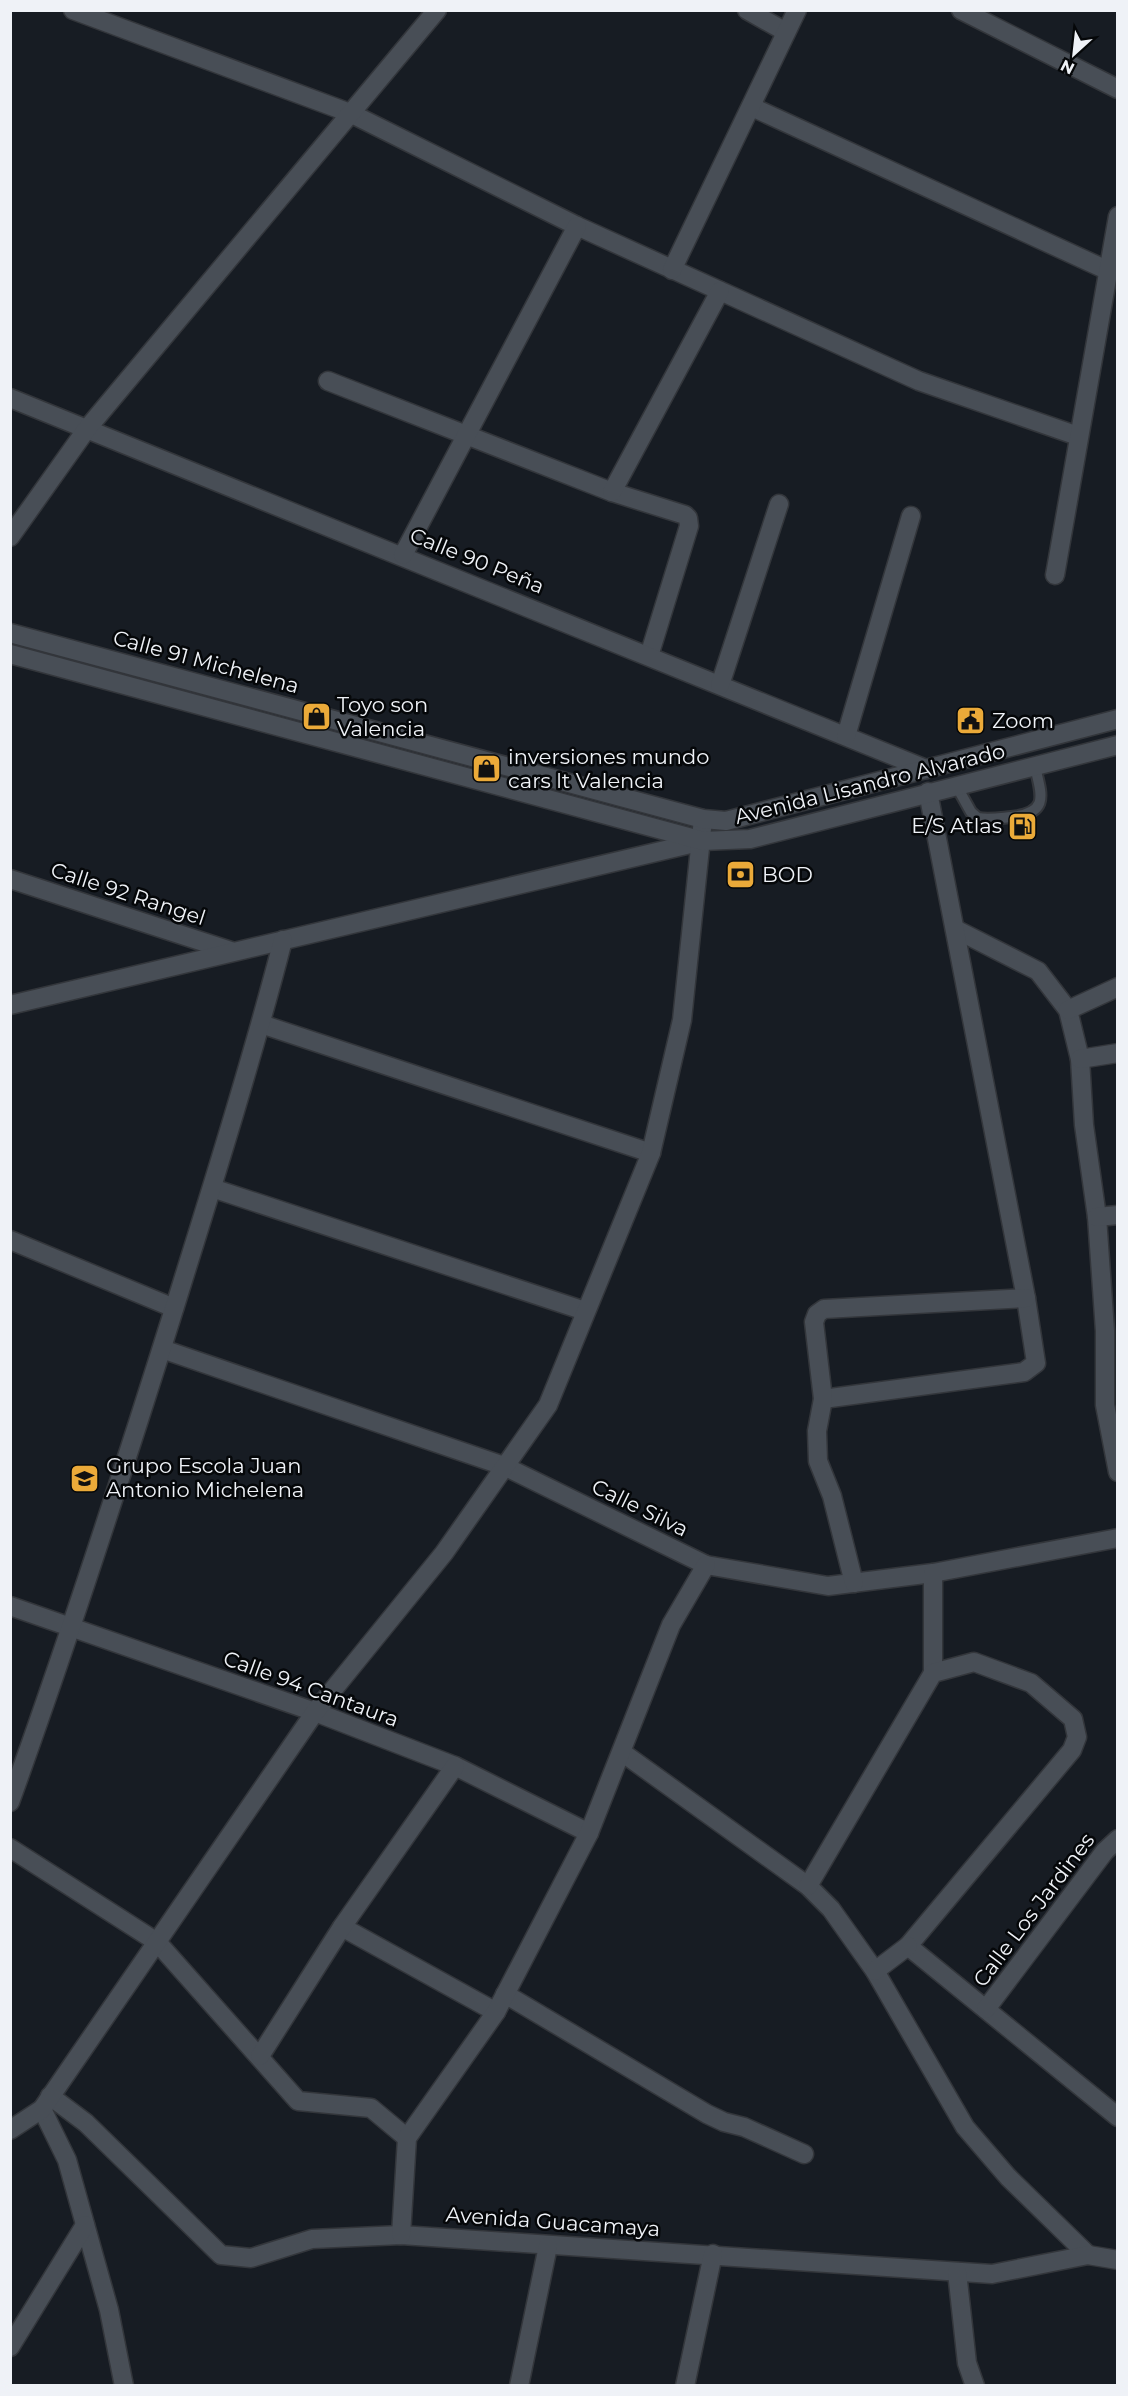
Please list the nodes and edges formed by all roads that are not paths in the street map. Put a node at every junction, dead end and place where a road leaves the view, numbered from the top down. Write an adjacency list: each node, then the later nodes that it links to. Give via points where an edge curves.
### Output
1 (73, 10): 6 (street)
2 (437, 10): 10 (street)
3 (747, 10): 7 (street)
4 (796, 10): 7 (street)
5 (961, 10): 8 (street)
6 (97, 15): 10 (street)
7 (786, 32): 9 (street)
8 (1118, 89)
9 (752, 106): 13 (street); 14 (street)
10 (350, 113): 12 (street); 18 (street)
11 (1118, 216): 14 (street)
12 (577, 226): 13 (street); 19 (street)
13 (672, 270): 15 (street)
14 (1110, 283): 20 (street)
15 (720, 291): 20 (street, via 919,381); 21 (street)
16 (328, 381): 19 (street)
17 (10, 398): 18 (street, Calle 90 Peña)
18 (86, 430): 24 (street); 25 (street, Calle 90 Peña)
19 (466, 435): 21 (street); 25 (street)
20 (1078, 436): 26 (street)
21 (612, 492): 29 (street, via 688,518 689,526)
22 (779, 504): 30 (street)
23 (911, 516): 32 (street)
24 (10, 537)
25 (403, 555): 29 (street, Calle 90 Peña)
26 (1055, 575)
27 (10, 633): 38 (street, Calle 91 Michelena)
28 (10, 654): 39 (street, Calle 91 Michelena)
29 (649, 656): 30 (street, Calle 90 Peña)
30 (720, 685): 32 (street, Calle 90 Peña)
31 (1118, 719): 35 (street, Avenida Lisandro Alvarado)
32 (846, 736): 35 (street, Calle 90 Peña)
33 (1118, 745): 34 (street, Avenida Lisandro Alvarado)
34 (1035, 767): 36 (street, Avenida Lisandro Alvarado); 36 (lane, via 1041,801 1028,815 978,818)
35 (926, 769): 38 (street, Avenida Lisandro Alvarado, via 726,821)
36 (956, 785): 37 (street, Avenida Lisandro Alvarado)
37 (928, 792): 39 (street, Avenida Lisandro Alvarado, via 750,839); 41 (street)
38 (703, 819): 39 (street)
39 (703, 841): 42 (street); 50 (street, via 682,1020)
40 (10, 879): 43 (street, Calle 92 Rangel)
41 (955, 929): 46 (street, via 1038,971); 55 (street)
42 (283, 940): 43 (street); 47 (street)
43 (231, 951): 45 (street)
44 (1118, 987): 46 (street)
45 (10, 1005)
46 (1068, 1010): 49 (street)
47 (261, 1024): 50 (street); 51 (street)
48 (1118, 1053): 49 (street)
49 (1080, 1059): 53 (street, via 1084,1125)
50 (651, 1153): 57 (street)
51 (212, 1188): 56 (street); 57 (street)
52 (1118, 1215): 53 (street)
53 (1097, 1217): 61 (street, via 1105,1331 1105,1405)
54 (10, 1240): 56 (street)
55 (1026, 1298): 59 (street, via 1036,1363 1030,1369); 59 (street, via 824,1309 814,1322)
56 (174, 1308): 58 (street)
57 (585, 1311): 60 (street, via 548,1405)
58 (162, 1349): 60 (street, Calle Silva); 67 (street)
59 (823, 1399): 65 (street, via 817,1431 818,1461 832,1496)
60 (504, 1466): 63 (street, Calle Silva); 69 (street, via 444,1553)
61 (1118, 1472)
62 (1118, 1538): 64 (street, Calle Silva)
63 (706, 1565): 65 (street, Calle Silva, via 828,1586); 70 (street, via 671,1626)
64 (933, 1573): 65 (street, Calle Silva); 68 (street)
65 (854, 1583)
66 (10, 1606): 67 (street, Calle 94 Cantaura)
67 (72, 1629): 69 (street, Calle 94 Cantaura); 72 (street)
68 (933, 1673): 76 (street); 79 (street, via 974,1662 1031,1683 1073,1719 1077,1737 1072,1750)
69 (315, 1712): 71 (street, Calle 94 Cantaura); 78 (street)
70 (623, 1753): 73 (street); 76 (street)
71 (455, 1766): 73 (street, Calle 94 Cantaura); 77 (street)
72 (10, 1802)
73 (589, 1833): 81 (street)
74 (1118, 1839): 82 (street, Calle Los Jardines)
75 (10, 1848): 78 (street)
76 (808, 1886): 80 (street, via 831,1909)
77 (342, 1927): 83 (street); 84 (street)
78 (157, 1942): 84 (street); 85 (street)
79 (908, 1946): 80 (street); 82 (street)
80 (875, 1971): 94 (street, via 965,2127)
81 (505, 1994): 83 (street); 89 (street, via 707,2114)
82 (986, 2010): 86 (street)
83 (496, 2012): 88 (street)
84 (260, 2056): 88 (street, via 298,2101 371,2108)
85 (46, 2102): 87 (street); 90 (street); 91 (street, Avenida Guacamaya, via 86,2123 221,2255 251,2258 312,2239)
86 (1118, 2116)
87 (10, 2130)
88 (407, 2138): 91 (street)
89 (804, 2154)
90 (86, 2225): 97 (street); 98 (street)
91 (401, 2235): 92 (street, Avenida Guacamaya)
92 (548, 2246): 93 (street, Avenida Guacamaya); 99 (street)
93 (713, 2254): 96 (street, Avenida Guacamaya); 100 (street)
94 (1088, 2255): 95 (street, Avenida Guacamaya); 96 (street, Avenida Guacamaya, via 992,2274)
95 (1118, 2260)
96 (957, 2272): 101 (street, via 967,2362)
97 (10, 2347)
98 (124, 2385)
99 (519, 2385)
100 (685, 2385)
101 (975, 2385)

